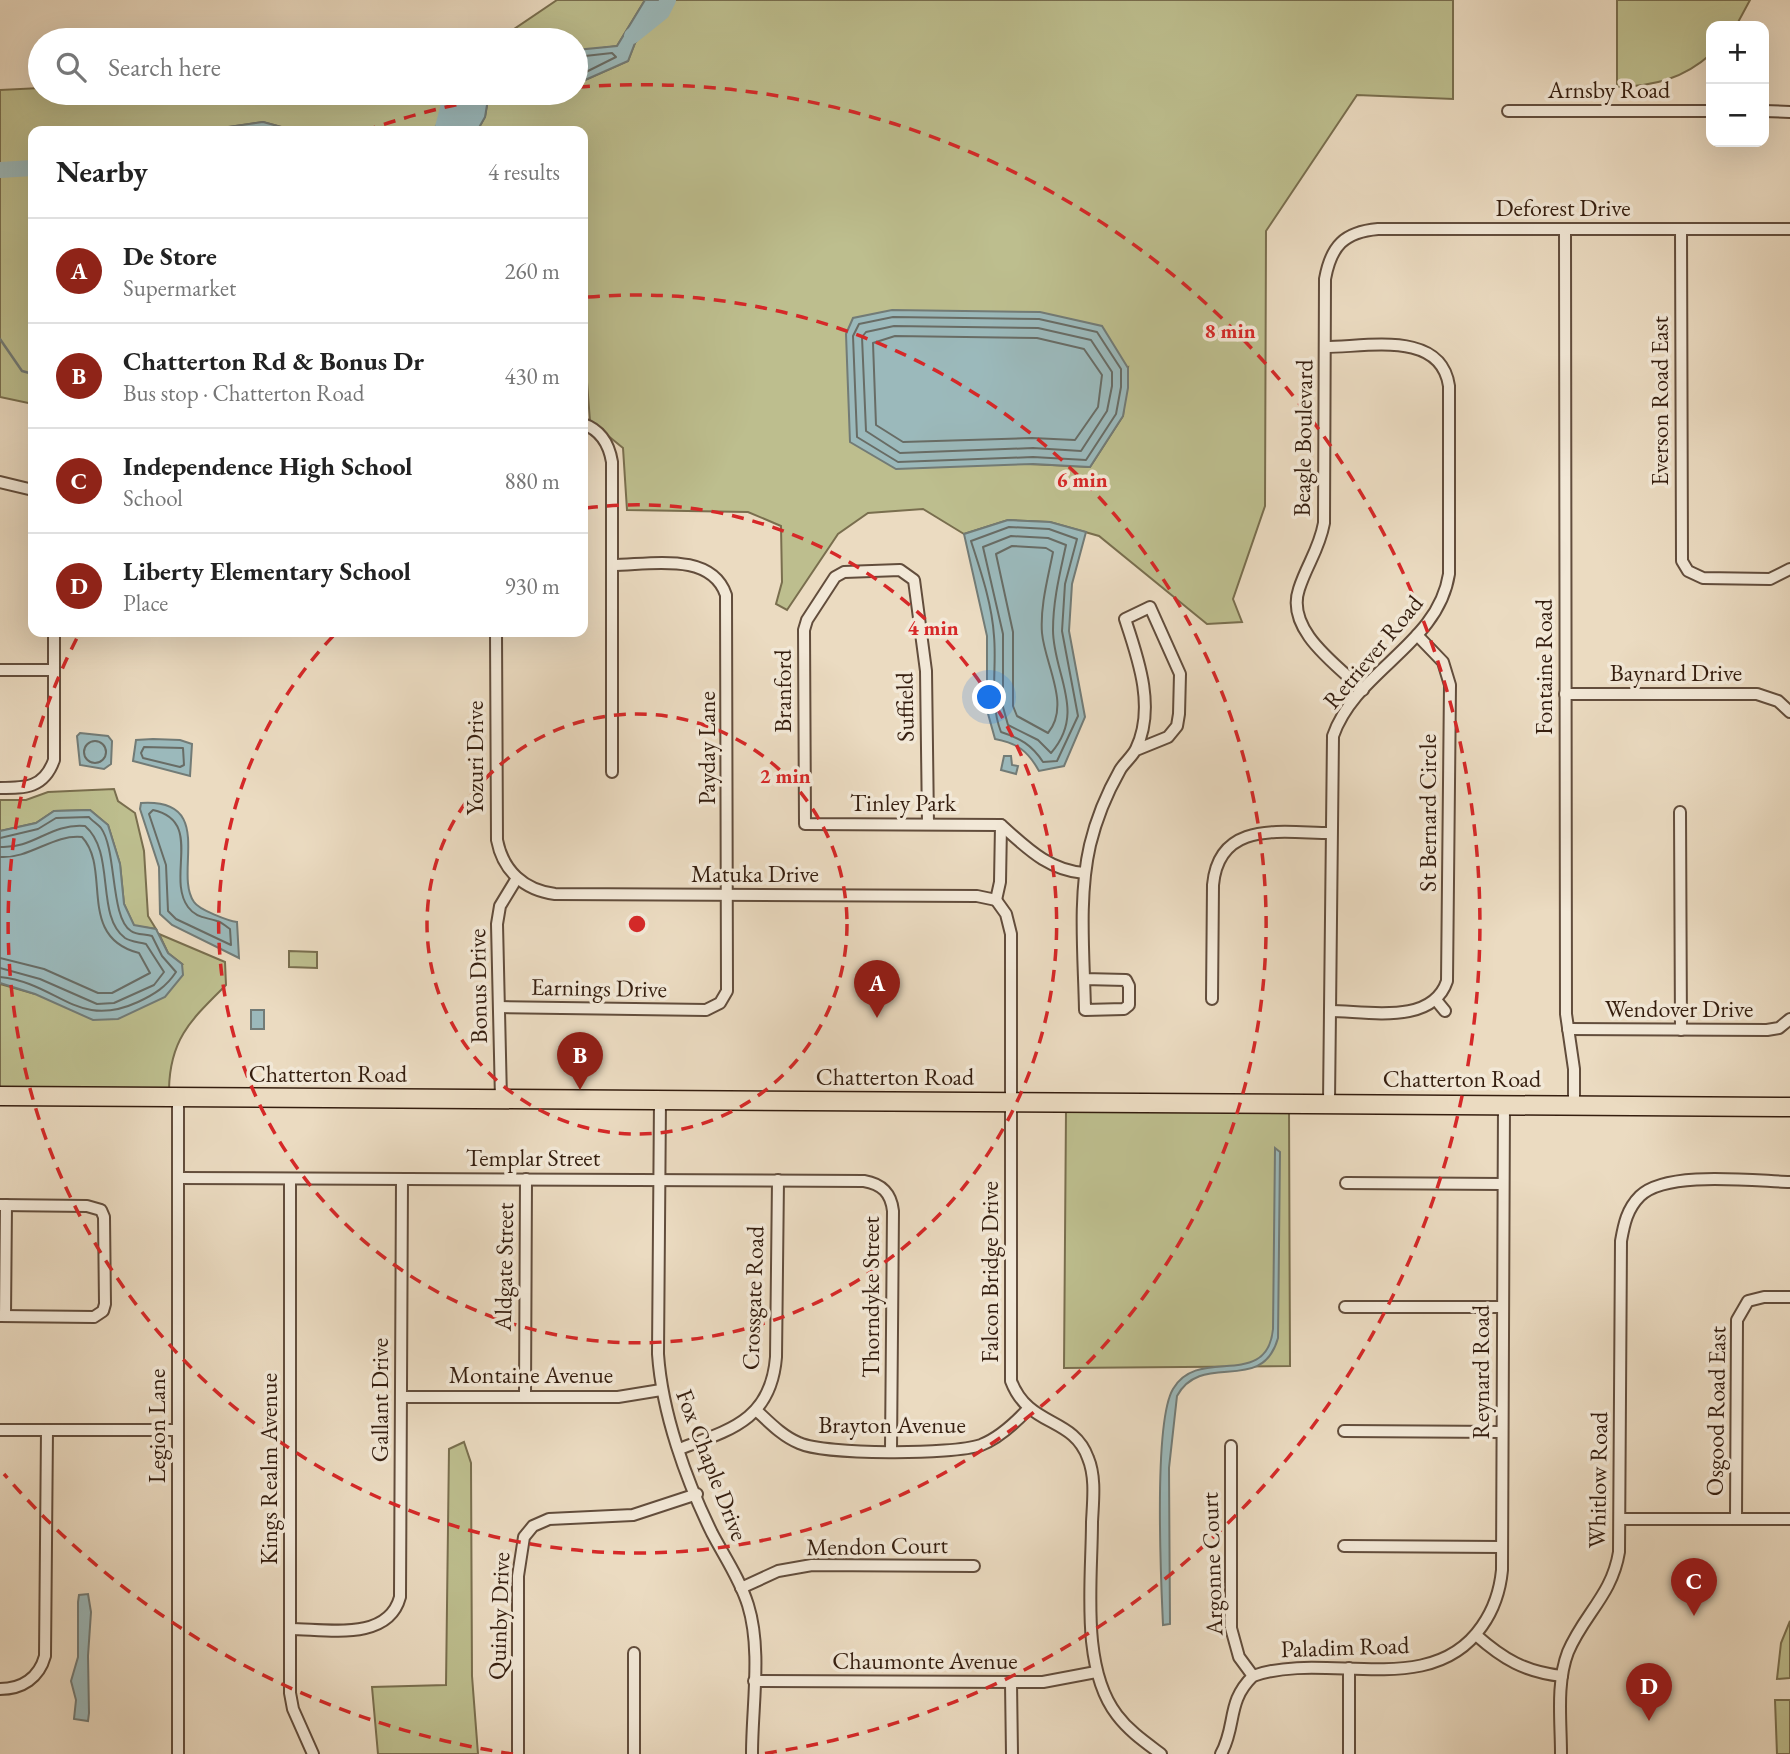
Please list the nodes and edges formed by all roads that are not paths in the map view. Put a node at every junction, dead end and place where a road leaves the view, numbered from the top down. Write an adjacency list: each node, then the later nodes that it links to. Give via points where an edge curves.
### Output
1 (1508, 111): 2 (street, Arnsby Road)
2 (1706, 111)
3 (1769, 111): 4 (street)
4 (1790, 111)
5 (1565, 229): 6 (street, Deforest Drive); 8 (street, Deforest Drive, via 1378,229 1352,234); 22 (street, Fontaine Road)
6 (1681, 229): 7 (street, Deforest Drive); 14 (street, Everson Road East, via 1684,575 1770,579)
7 (1790, 229)
8 (1339, 243): 9 (street, Beagle Boulevard, via 1325,279)
9 (1325, 346): 16 (street, Retriever Road, via 1409,346 1438,358 1446,372 1449,574 1440,607); 21 (street, Beagle Boulevard, via 1324,523 1314,559 1298,590 1297,608 1311,638)
10 (588, 427): 13 (street, via 601,434 612,462)
11 (0, 482): 12 (street)
12 (28, 489)
13 (612, 565): 25 (street); 34 (street, Payday Lane, via 699,566 716,577 726,595)
14 (1790, 569)
15 (844, 572): 28 (street, Branford, via 835,577 805,625); 29 (street, Suffield, via 900,570 914,580 926,671)
16 (1417, 635): 21 (street, Retriever Road); 38 (street, St Bernard Circle, via 1443,662 1450,685 1448,975)
17 (54, 637): 20 (street)
18 (496, 637): 33 (street, Yozuri Drive, via 497,840 506,866)
19 (0, 670): 20 (street)
20 (54, 670): 26 (street, via 54,760 47,775 32,787)
21 (1363, 690): 31 (street, Retriever Road, via 1341,717 1333,737)
22 (1564, 694): 23 (street, Baynard Drive, via 1756,695 1772,698); 44 (street, Fontaine Road)
23 (1787, 709)
24 (1136, 750): 24 (street, via 1168,737 1179,714 1180,674 1150,607 1125,619 1144,690); 32 (street, via 1119,771 1105,801)
25 (612, 772)
26 (0, 788)
27 (1680, 812): 45 (street)
28 (805, 824): 29 (street, Tinley Park)
29 (928, 824): 30 (street, Tinley Park)
30 (1001, 825): 32 (street, via 1051,865); 35 (street)
31 (1331, 833): 37 (street, via 1253,834 1223,852 1213,885); 41 (street, Retriever Road)
32 (1084, 873): 36 (street)
33 (517, 878): 34 (street, Matuka Drive, via 534,889 555,894); 39 (street, Bonus Drive, via 500,906 497,924)
34 (728, 894): 35 (street, Matuka Drive, via 977,896); 40 (street, Payday Lane, via 727,991 712,1009)
35 (996, 900): 50 (street, Falcon Bridge Drive, via 1011,934)
36 (1084, 979): 36 (street, via 1126,980 1129,1005 1085,1010)
37 (1212, 999)
38 (1436, 1000): 41 (street, via 1411,1011); 42 (street)
39 (499, 1007): 40 (street, Earnings Drive); 48 (street, Bonus Drive)
40 (698, 1010)
41 (1329, 1011): 51 (street, Retriever Road)
42 (1445, 1011)
43 (1789, 1020): 45 (street, Wendover Drive, via 1767,1030)
44 (1568, 1030): 45 (street, Wendover Drive); 53 (street, Fontaine Road)
45 (1681, 1030)
46 (0, 1096): 47 (main road, Chatterton Road)
47 (178, 1097): 48 (main road, Chatterton Road); 55 (street, Legion Lane)
48 (501, 1099): 49 (main road, Chatterton Road)
49 (660, 1100): 50 (main road, Chatterton Road); 59 (street, Fox Chaple Drive)
50 (1011, 1101): 51 (main road, Chatterton Road); 73 (street, Falcon Bridge Drive, via 1009,1369 1015,1391)
51 (1329, 1102): 52 (main road, Chatterton Road)
52 (1504, 1103): 53 (main road, Chatterton Road); 63 (street, Reynard Road)
53 (1574, 1104): 54 (main road, Chatterton Road)
54 (1790, 1107)
55 (178, 1178): 56 (street, Templar Street); 77 (street, Legion Lane)
56 (290, 1179): 57 (street, Templar Street); 91 (street, Kings Realm Avenue)
57 (402, 1179): 58 (street, Templar Street); 71 (street, Gallant Drive)
58 (526, 1179): 59 (street, Templar Street); 72 (street, Aldgate Street)
59 (660, 1180): 60 (street, Templar Street); 70 (street, Fox Chaple Drive)
60 (778, 1180): 64 (street, Templar Street, via 864,1181); 74 (street, Crossgate Road, via 775,1365 768,1393)
61 (1790, 1182): 84 (street, Whitlow Road, via 1675,1181 1656,1185 1639,1197 1626,1217 1621,1241)
62 (1346, 1183): 63 (street)
63 (1503, 1184): 68 (street, Reynard Road)
64 (885, 1189): 82 (street, Thorndyke Street, via 893,1211)
65 (3, 1205): 69 (street); 69 (street, via 93,1206 103,1212 105,1304 100,1315)
66 (1790, 1297): 85 (street, Osgood Road East, via 1758,1298 1744,1305 1737,1325)
67 (1345, 1307): 68 (street)
68 (1502, 1307): 79 (street, Reynard Road)
69 (2, 1316)
70 (661, 1390): 72 (street, Montaine Avenue, via 618,1397); 81 (street, Fox Chaple Drive)
71 (401, 1397): 72 (street, Montaine Avenue); 91 (street, Gallant Drive, via 401,1589 393,1621 361,1629)
72 (525, 1397)
73 (1028, 1409): 82 (street, Brayton Avenue, via 1013,1425 976,1447); 95 (street, via 1082,1436 1088,1457)
74 (756, 1410): 81 (street, Crossgate Road, via 735,1427); 82 (street, Brayton Avenue, via 801,1444)
75 (0, 1430): 76 (street)
76 (47, 1430): 77 (street); 100 (street, via 45,1656 29,1681)
77 (178, 1430): 101 (street, Legion Lane)
78 (1344, 1431): 79 (street)
79 (1502, 1432): 88 (street, Reynard Road)
80 (1231, 1446): 96 (street, Argonne Court, via 1231,1628 1239,1657)
81 (679, 1449): 83 (street, Fox Chaple Drive)
82 (891, 1450)
83 (696, 1494): 90 (street, Fox Chaple Drive); 103 (street, Quinby Drive, via 633,1515 549,1519 533,1526 524,1537 518,1576)
84 (1620, 1519): 85 (street); 97 (street, Whitlow Road, via 1615,1574 1577,1634)
85 (1736, 1519): 86 (street)
86 (1790, 1519)
87 (1344, 1546): 88 (street)
88 (1501, 1547): 92 (street, Reynard Road, via 1501,1583)
89 (974, 1566): 90 (street, Mendon Court, via 812,1565 778,1572)
90 (741, 1588): 98 (street, Fox Chaple Drive, via 753,1625)
91 (290, 1629): 102 (street, Kings Realm Avenue, via 290,1693)
92 (1476, 1635): 94 (street, Paladim Road, via 1463,1647 1428,1664); 97 (street, via 1510,1663)
93 (634, 1653): 104 (street)
94 (1349, 1668): 96 (street, Paladim Road, via 1290,1668); 109 (street)
95 (1096, 1672): 99 (street, Chaumonte Avenue, via 1062,1680); 107 (street, via 1116,1714)
96 (1253, 1675): 108 (street, Paladim Road, via 1233,1703)
97 (1562, 1676): 110 (street, Whitlow Road)
98 (754, 1681): 99 (street, Chaumonte Avenue); 105 (street, Fox Chaple Drive)
99 (1011, 1683): 106 (street)
100 (0, 1689)
101 (178, 1754)
102 (313, 1754)
103 (518, 1754)
104 (634, 1754)
105 (752, 1754)
106 (1012, 1754)
107 (1161, 1754)
108 (1221, 1754)
109 (1349, 1754)
110 (1561, 1754)

